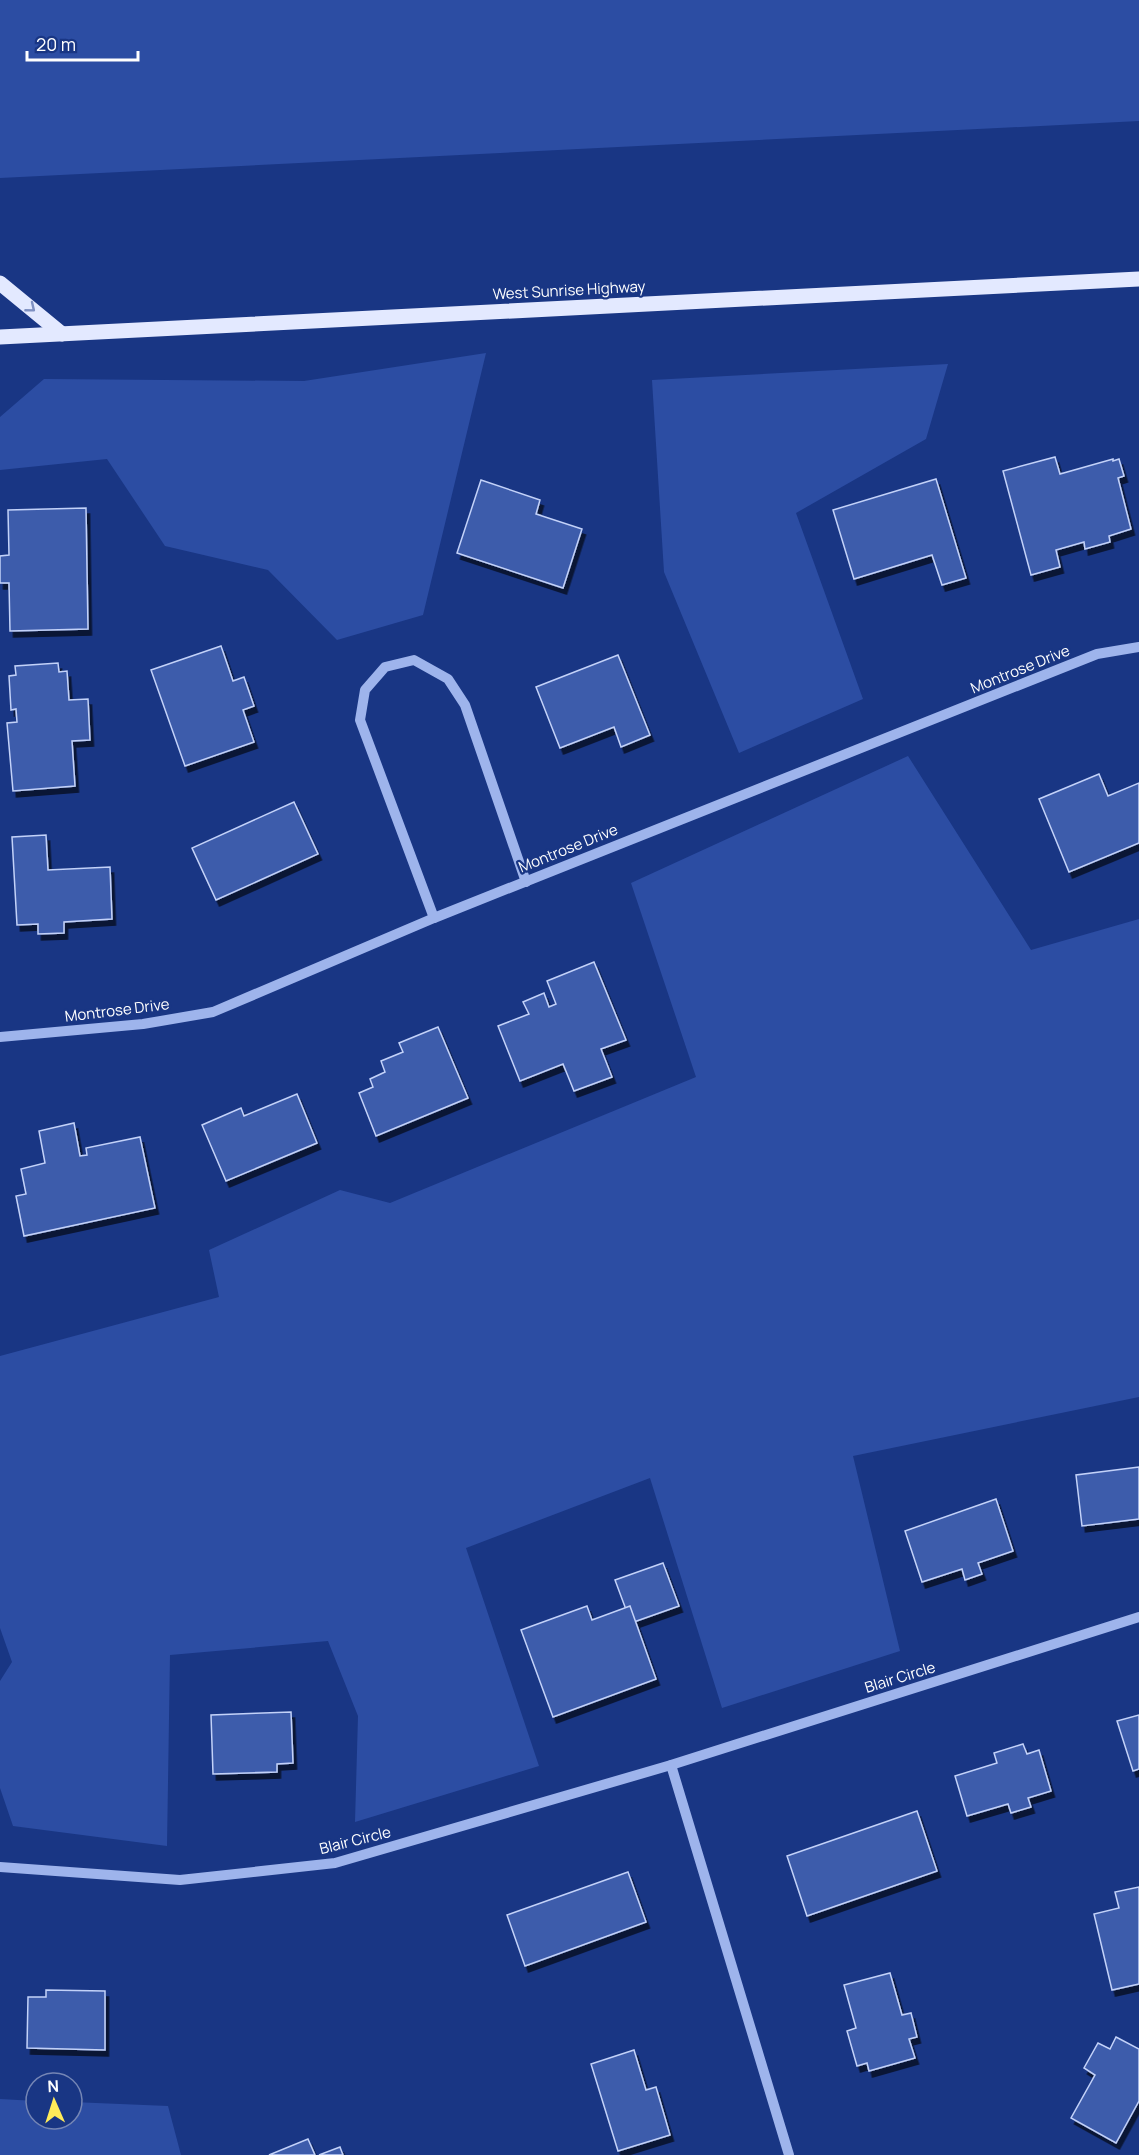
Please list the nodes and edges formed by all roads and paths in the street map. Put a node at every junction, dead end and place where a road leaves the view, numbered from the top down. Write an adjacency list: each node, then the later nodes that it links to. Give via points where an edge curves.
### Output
1 (1139, 279): 3 (main road, West Sunrise Highway)
2 (0, 283): 3 (main road, one-way to 3)
3 (62, 334): 4 (main road, West Sunrise Highway)
4 (0, 337)
5 (1139, 647): 6 (street, Montrose Drive, via 1097,654)
6 (526, 882): 7 (street, Montrose Drive); 7 (street, via 465,705 448,679 414,660 384,667 365,690 360,720)
7 (434, 918): 8 (street, Montrose Drive, via 213,1012 143,1024)
8 (0, 1037)
9 (1139, 1617): 10 (street, Blair Circle)
10 (671, 1765): 11 (street, Blair Circle, via 335,1863 180,1880); 12 (street)
11 (0, 1867)
12 (789, 2155)

